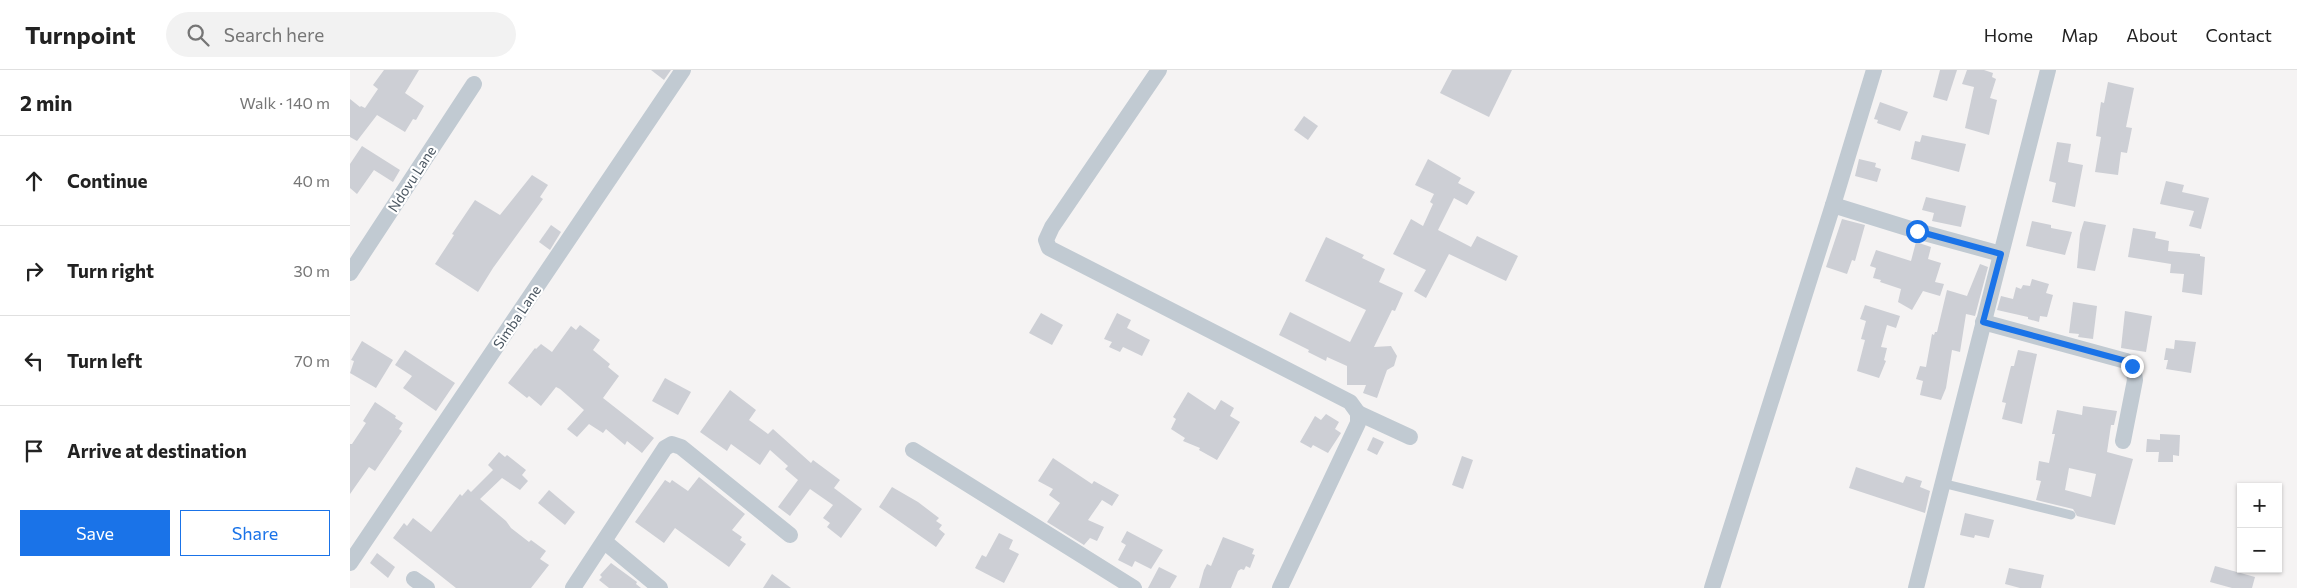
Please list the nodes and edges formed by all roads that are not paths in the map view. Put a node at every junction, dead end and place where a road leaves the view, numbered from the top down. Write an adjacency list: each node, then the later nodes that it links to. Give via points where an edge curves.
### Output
1 (683, 70): 18 (street, Simba Lane)
2 (1159, 70): 10 (street, via 1052,227 1046,240 1049,248 1350,402)
3 (1874, 70): 6 (street)
4 (2048, 70): 7 (street)
5 (474, 84): 8 (street, Ndovu Lane)
6 (1832, 205): 7 (street); 23 (street)
7 (2001, 254): 9 (street)
8 (350, 273)
9 (1983, 322): 12 (street, via 2126,361 2132,366 2135,380); 14 (street)
10 (1358, 413): 11 (street); 22 (street, via 1358,423)
11 (1410, 437)
12 (2123, 441)
13 (913, 450): 21 (street)
14 (1942, 484): 15 (lane); 24 (street)
15 (2071, 515)
16 (790, 535): 17 (street, via 681,447 672,444 666,448)
17 (605, 542): 19 (street); 20 (street)
18 (350, 564)
19 (573, 588)
20 (660, 588)
21 (1134, 588)
22 (1280, 588)
23 (1712, 588)
24 (1916, 588)

